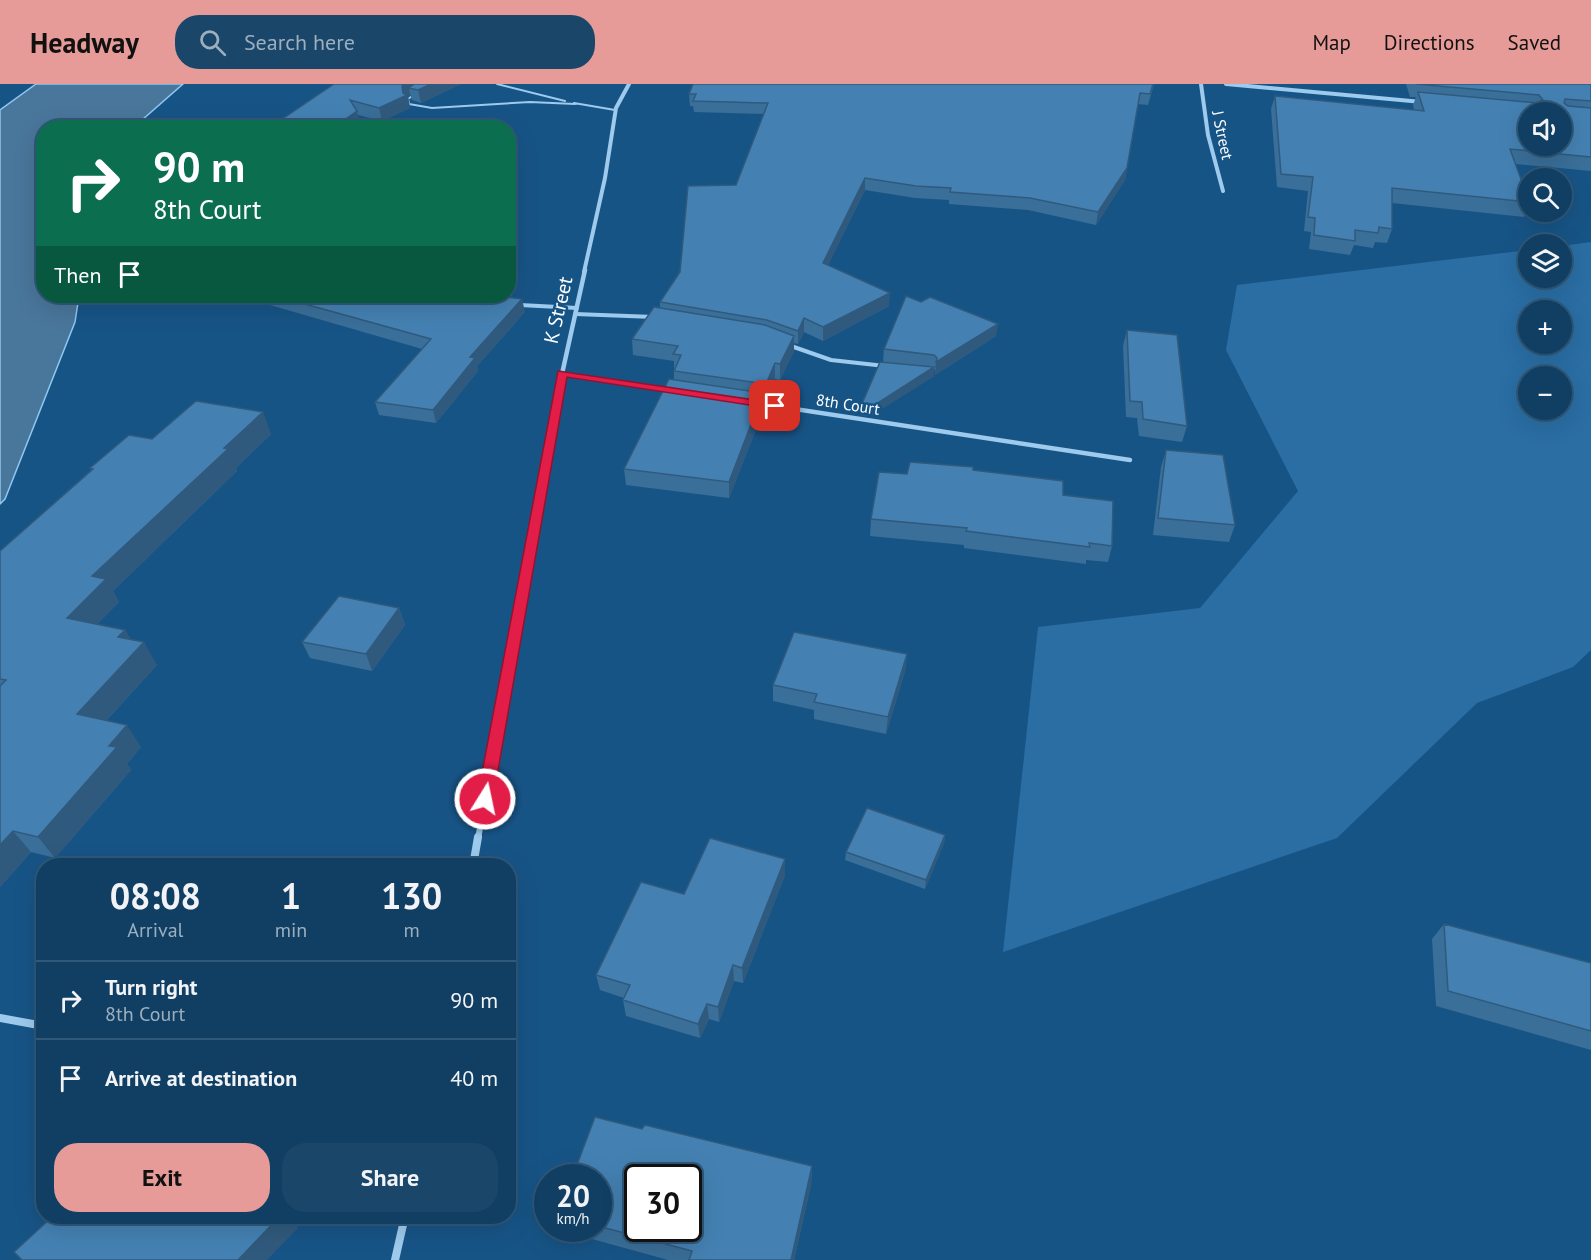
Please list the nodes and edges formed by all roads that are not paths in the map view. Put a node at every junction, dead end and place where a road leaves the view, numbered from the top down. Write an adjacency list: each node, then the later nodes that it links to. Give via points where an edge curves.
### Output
1 (497, 84): 7 (lane)
2 (629, 84): 8 (street, K Street)
3 (1201, 84): 9 (street, J Street, via 1208,135)
4 (1226, 84): 6 (street)
5 (419, 92): 7 (lane, via 408,99 409,104 432,108 530,102)
6 (1427, 103)
7 (575, 104): 8 (lane)
8 (615, 110): 11 (street, K Street, via 605,178)
9 (1223, 191)
10 (519, 305): 11 (lane)
11 (576, 311): 12 (lane); 15 (street, K Street)
12 (661, 319)
13 (788, 345): 14 (lane, via 831,360)
14 (887, 367)
15 (562, 374): 16 (street); 19 (street, K Street)
16 (680, 392)
17 (751, 402): 18 (street, 8th Court)
18 (1130, 460)
19 (474, 858)
20 (0, 1018): 21 (street)
21 (36, 1025)
22 (403, 1224): 23 (street)
23 (395, 1260)

